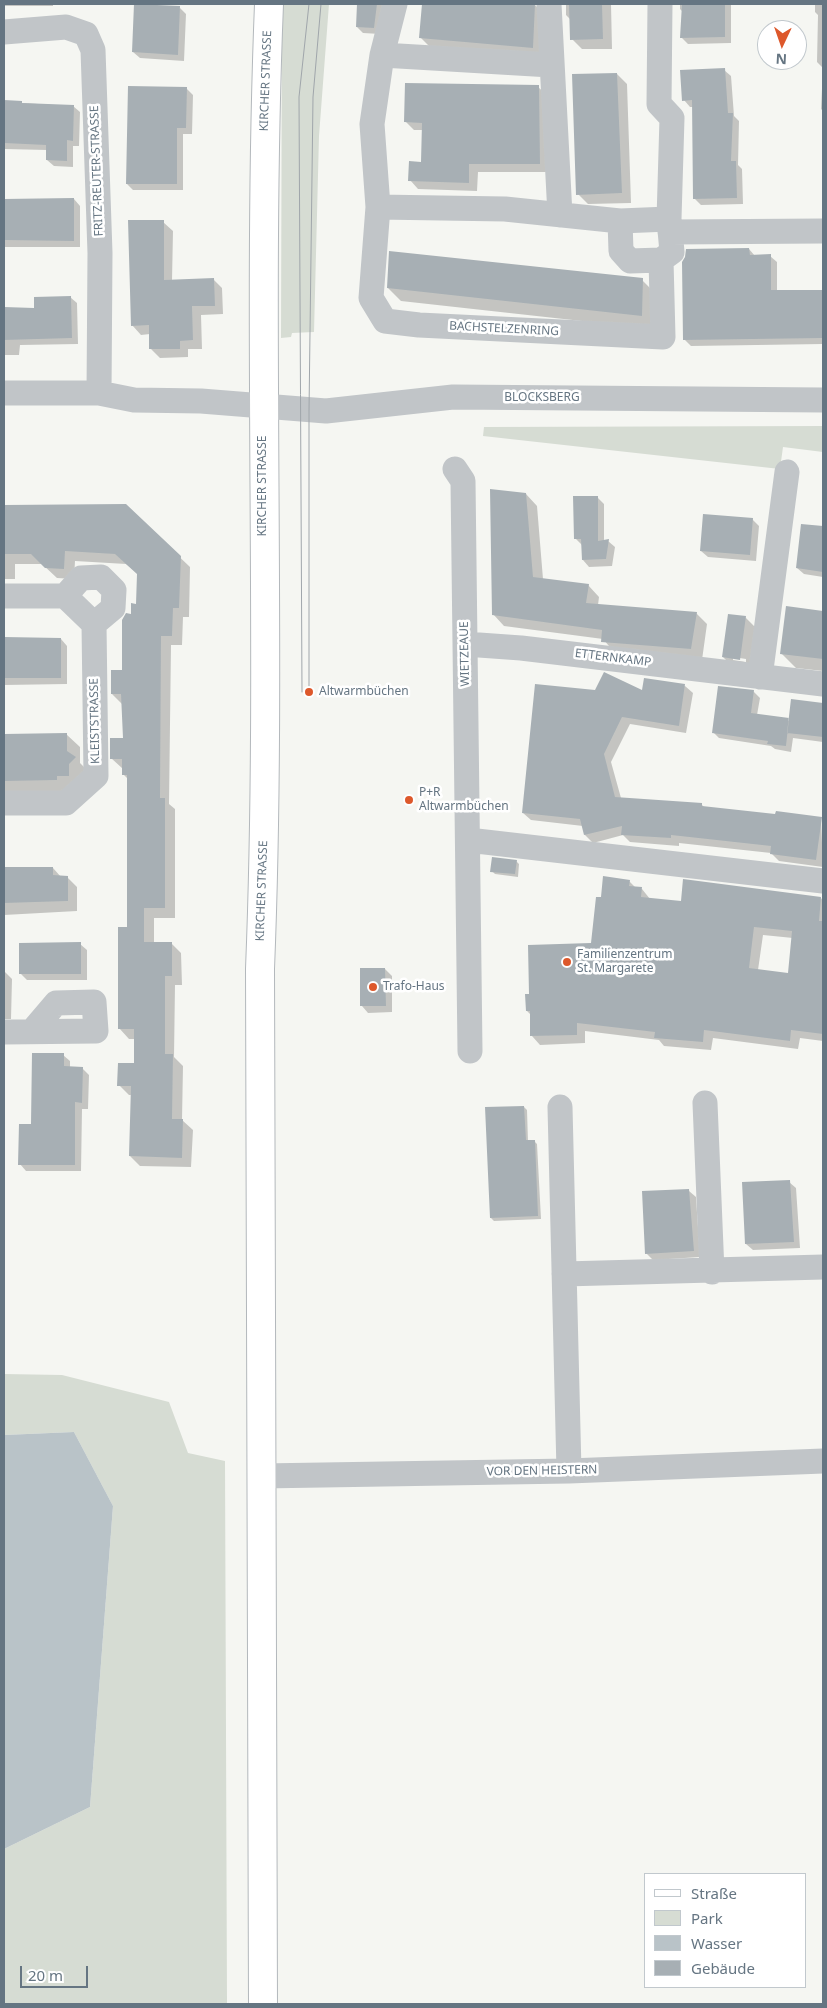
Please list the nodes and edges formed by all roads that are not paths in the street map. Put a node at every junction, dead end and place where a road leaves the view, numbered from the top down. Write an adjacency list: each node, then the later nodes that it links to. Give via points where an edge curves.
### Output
1 (269, 4): 17 (main road, KIRCHER STRASSE)
2 (395, 4): 6 (street, BACHSTELZENRING)
3 (549, 4): 7 (street)
4 (660, 4): 11 (street, BACHSTELZENRING, via 659,104 672,118)
5 (4, 32): 15 (street, FRITZ-REUTER-STRASSE, via 66,27 86,34 93,50 100,253)
6 (382, 55): 7 (street); 8 (street, BACHSTELZENRING, via 372,124)
7 (551, 65): 9 (street)
8 (378, 207): 9 (street, via 505,209); 13 (street, BACHSTELZENRING, via 371,298 385,321 663,337)
9 (560, 215): 10 (street)
10 (620, 221): 11 (street); 13 (street, via 621,251 630,261)
11 (670, 226): 12 (street); 13 (street, BACHSTELZENRING, via 672,252)
12 (823, 230)
13 (661, 260)
14 (4, 393): 15 (street, BLOCKSBERG)
15 (99, 393): 17 (street, BLOCKSBERG, via 134,400)
16 (823, 400): 17 (street, BLOCKSBERG, via 453,398 326,411)
17 (263, 406): 39 (main road, KIRCHER STRASSE)
18 (455, 469): 23 (street, WIETZEAUE, via 463,481)
19 (787, 472): 24 (street)
20 (4, 596): 21 (street)
21 (64, 596): 22 (street); 22 (street, via 82,578 101,577 114,590 113,608)
22 (94, 624): 26 (street, KLEISTSTRASSE, via 96,776 66,803)
23 (465, 644): 24 (street, ETTERNKAMP, via 586,655); 27 (street, WIETZEAUE)
24 (760, 677): 25 (street, ETTERNKAMP)
25 (823, 684)
26 (4, 803)
27 (468, 840): 28 (street); 31 (street, WIETZEAUE)
28 (823, 881)
29 (33, 1030): 30 (street)
30 (4, 1032)
31 (470, 1052)
32 (705, 1103): 35 (street)
33 (560, 1107): 36 (street)
34 (823, 1267): 35 (street)
35 (712, 1272): 36 (street)
36 (564, 1274): 38 (street)
37 (823, 1461): 38 (street, VOR DEN HEISTERN)
38 (569, 1471): 39 (street, VOR DEN HEISTERN)
39 (261, 1476): 40 (main road, KIRCHER STRASSE)
40 (262, 2004)

